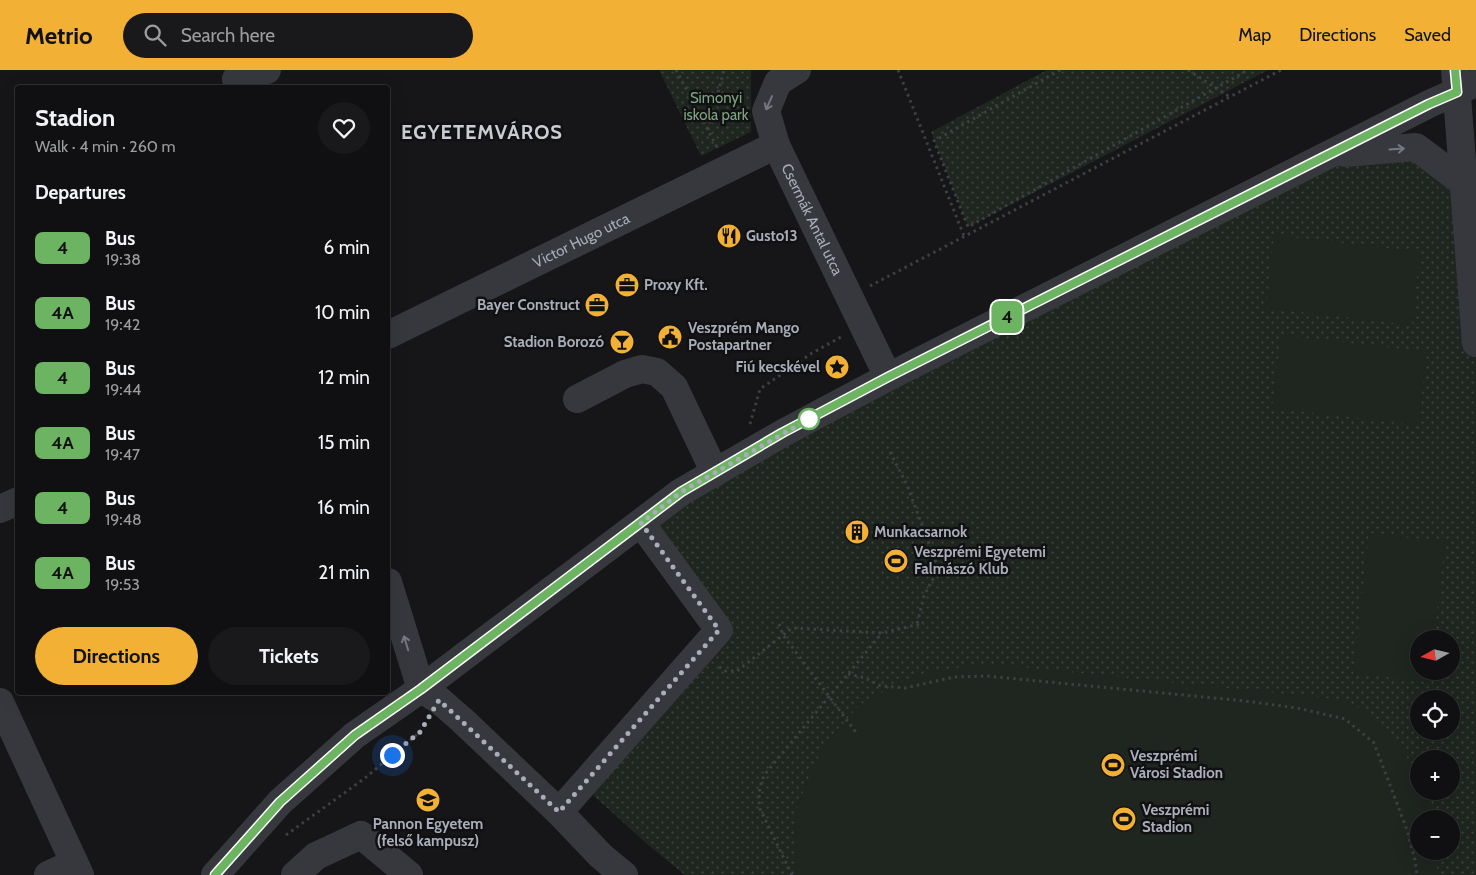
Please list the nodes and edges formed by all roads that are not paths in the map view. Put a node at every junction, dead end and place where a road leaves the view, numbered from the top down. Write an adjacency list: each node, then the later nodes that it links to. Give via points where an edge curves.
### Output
1 (267, 70): 3 (street)
2 (797, 70): 5 (street, Csermák Antal utca, one-way to 5, via 778,82 766,110)
3 (236, 79)
4 (1463, 82): 6 (street, via 1429,104); 7 (street)
5 (776, 145): 8 (street, Victor Hugo utca); 10 (street, Csermák Antal utca)
6 (1331, 154): 7 (street, one-way to 7, via 1416,147); 10 (street)
7 (1464, 183): 9 (street)
8 (390, 334)
9 (1476, 343)
10 (888, 377): 12 (street)
11 (577, 399): 12 (street, via 642,368 657,372 674,387)
12 (715, 473): 15 (street, via 681,492)
13 (15, 502): 14 (street)
14 (0, 509)
15 (641, 523): 17 (street); 19 (street, via 719,630)
16 (390, 587): 17 (street, one-way to 16)
17 (430, 694): 19 (street); 22 (street, via 355,735 280,802)
18 (0, 702): 20 (street)
19 (559, 812): 25 (street)
20 (77, 869): 21 (street)
21 (48, 875)
22 (215, 875)
23 (295, 875): 24 (street, via 316,856 361,835)
24 (409, 875)
25 (624, 875)

